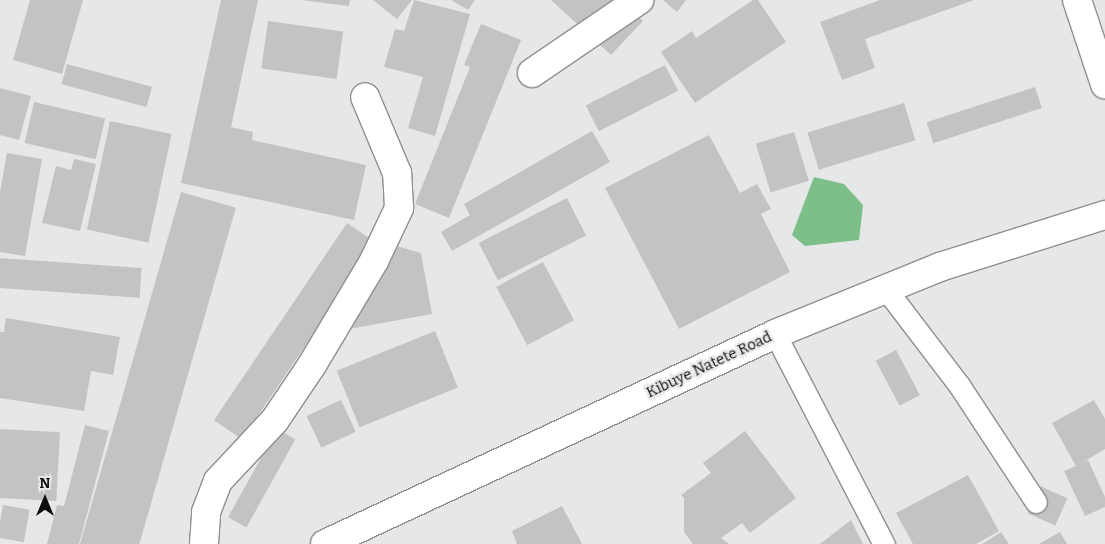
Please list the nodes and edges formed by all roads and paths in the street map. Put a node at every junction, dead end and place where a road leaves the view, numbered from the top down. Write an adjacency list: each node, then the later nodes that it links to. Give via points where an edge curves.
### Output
1 (639, 0): 3 (main road)
2 (1077, 0): 4 (main road)
3 (532, 74)
4 (1105, 84)
5 (365, 96): 10 (main road, via 397,173 399,208 374,261 312,365 275,420 218,481 206,512)
6 (1105, 215): 7 (main road, Kibuye Natete Road)
7 (885, 288): 8 (main road, Kibuye Natete Road); 9 (lane, via 959,385)
8 (775, 334): 11 (main road, Kibuye Natete Road); 12 (lane)
9 (1036, 502)
10 (204, 544)
11 (325, 544)
12 (884, 544)

